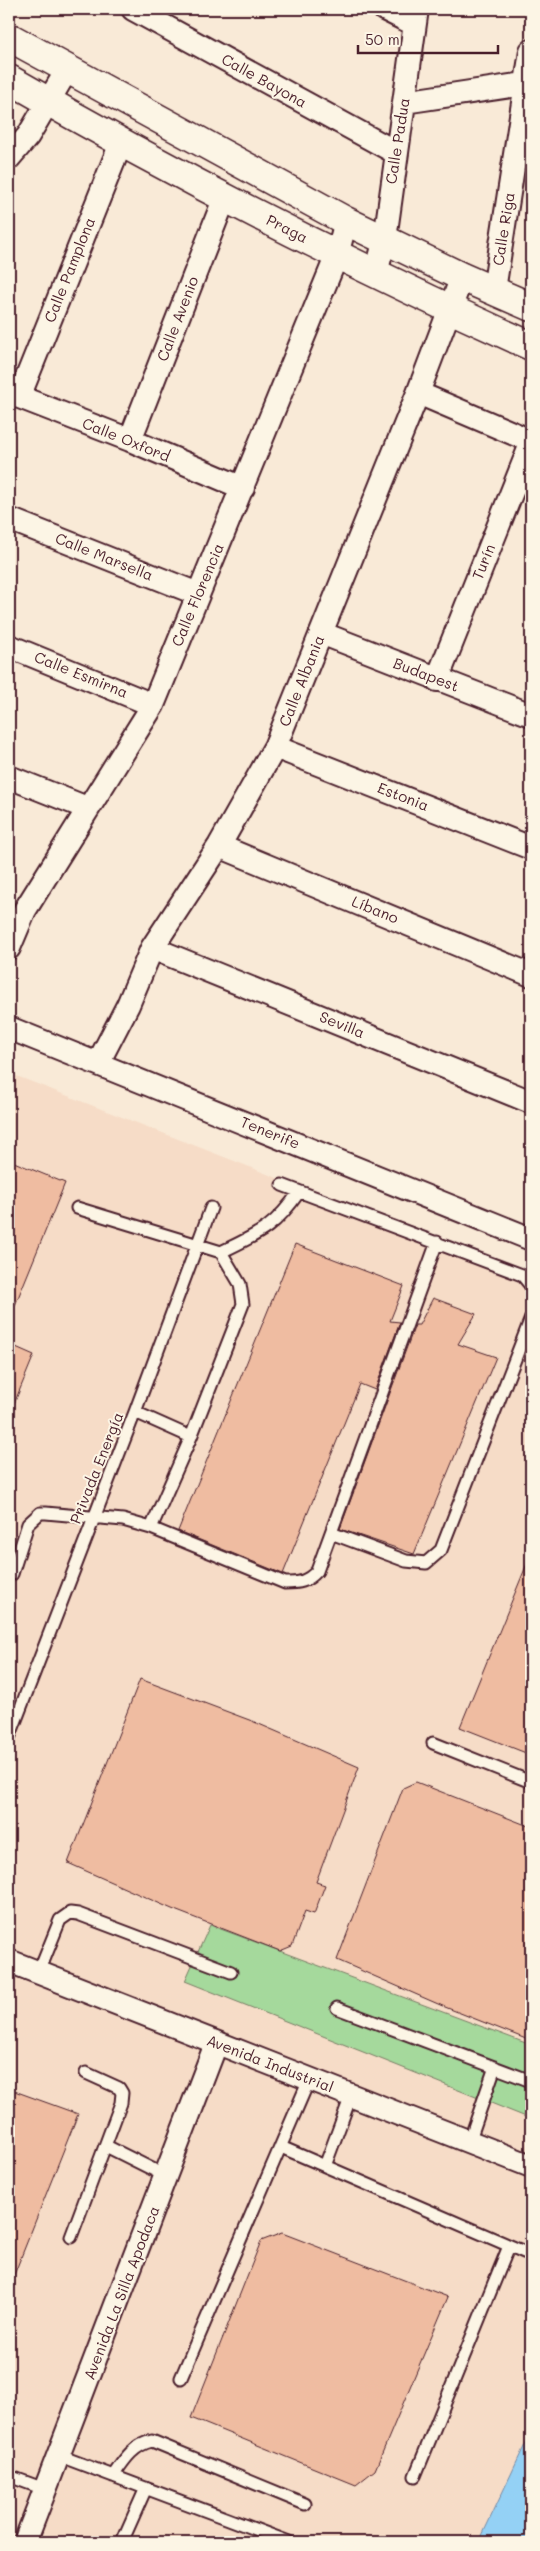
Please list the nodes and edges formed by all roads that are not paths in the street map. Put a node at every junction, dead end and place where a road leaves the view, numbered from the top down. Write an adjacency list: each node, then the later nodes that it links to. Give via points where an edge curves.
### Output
1 (132, 9): 12 (street, Calle Bayona)
2 (384, 9): 3 (street)
3 (416, 16): 10 (street, Calle Padua)
4 (9, 37): 6 (street)
5 (531, 50): 8 (street, Calle Riga)
6 (67, 70): 9 (street); 15 (street)
7 (9, 79): 9 (street, Praga)
8 (529, 83): 10 (street); 20 (street, Calle Riga)
9 (48, 102): 11 (street, Praga); 13 (street, via 28,136)
10 (404, 102): 12 (street, Calle Padua)
11 (121, 143): 14 (street, Praga); 25 (street, Calle Pamplona)
12 (395, 152): 16 (street, Calle Padua)
13 (9, 158)
14 (225, 197): 17 (street, Praga); 26 (street, Calle Avenio)
15 (346, 221): 16 (street); 17 (street, Calle Florencia)
16 (385, 239): 18 (street, Calle Padua); 19 (street)
17 (337, 255): 18 (street, Praga); 28 (street, Calle Florencia)
18 (376, 273): 22 (street, Praga)
19 (462, 277): 20 (street); 22 (street, Calle Albania)
20 (494, 290): 21 (street)
21 (531, 306)
22 (449, 309): 23 (street, Praga); 24 (street, Calle Albania)
23 (531, 346)
24 (418, 393): 27 (street); 31 (street, Calle Albania)
25 (14, 395): 26 (street, Calle Oxford)
26 (130, 440): 28 (street, Calle Oxford)
27 (531, 443): 33 (street, Turín)
28 (243, 488): 30 (street, Calle Florencia)
29 (9, 519): 30 (street, Calle Marsella)
30 (198, 594): 34 (street, Calle Florencia)
31 (321, 633): 33 (street, Budapest); 36 (street, Calle Albania)
32 (9, 646): 34 (street, Calle Esmirna)
33 (437, 680): 35 (street, Budapest)
34 (153, 705): 38 (street, Calle Florencia)
35 (531, 715)
36 (275, 747): 39 (street, Calle Albania); 40 (street, Estonia)
37 (9, 777): 38 (street)
38 (87, 808): 41 (street, Calle Florencia)
39 (219, 846): 43 (street, Calle Albania); 44 (street, Líbano)
40 (531, 848)
41 (17, 907): 42 (street, Calle Florencia)
42 (9, 948)
43 (152, 948): 46 (street, Calle Albania, via 128,1005); 47 (street, Sevilla)
44 (531, 975)
45 (9, 1028): 46 (street, Tenerife)
46 (98, 1063): 52 (street, Tenerife)
47 (531, 1102)
48 (282, 1185): 49 (lane)
49 (300, 1192): 53 (lane); 55 (lane, via 264,1231)
50 (78, 1208): 54 (lane)
51 (211, 1208): 54 (lane, Privada Energía)
52 (531, 1239)
53 (437, 1242): 56 (lane, via 522,1275); 62 (lane)
54 (198, 1244): 55 (lane); 58 (lane, Privada Energía)
55 (221, 1252): 59 (lane, via 240,1284 243,1304)
56 (531, 1286)
57 (531, 1318): 62 (lane, via 441,1550 426,1563 406,1561)
58 (136, 1412): 59 (lane); 60 (lane, Privada Energía)
59 (190, 1437): 61 (lane)
60 (93, 1518): 61 (lane, via 123,1520); 63 (lane, via 40,1513 28,1524); 64 (lane, Privada Energía)
61 (151, 1528): 62 (lane, via 285,1584 300,1584 310,1578)
62 (331, 1533)
63 (12, 1574)
64 (9, 1738)
65 (433, 1743): 66 (lane)
66 (531, 1782)
67 (9, 1960): 68 (street, Avenida Industrial)
68 (38, 1972): 69 (lane, via 60,1920 70,1913); 71 (street, Avenida Industrial)
69 (231, 1972)
70 (337, 2008): 72 (lane)
71 (216, 2044): 74 (street, Avenida Industrial); 82 (street, Avenida La Silla Apodaca)
72 (494, 2067): 75 (lane); 77 (lane)
73 (86, 2073): 78 (lane, via 119,2088 122,2093 122,2103)
74 (309, 2080): 76 (street, Avenida Industrial); 79 (lane)
75 (531, 2081)
76 (351, 2096): 77 (street, Avenida Industrial); 80 (lane)
77 (469, 2142): 81 (street, Avenida Industrial)
78 (106, 2146): 82 (lane); 83 (lane)
79 (281, 2147): 80 (lane); 86 (lane)
80 (325, 2166): 84 (lane)
81 (531, 2166)
82 (166, 2176): 87 (street, Avenida La Silla Apodaca)
83 (71, 2237)
84 (509, 2246): 85 (lane); 90 (lane)
85 (531, 2255)
86 (181, 2378)
87 (60, 2456): 89 (lane); 92 (street, Avenida La Silla Apodaca)
88 (9, 2476): 92 (lane)
89 (113, 2476): 91 (lane); 93 (lane, via 134,2450 141,2444 152,2442)
90 (415, 2476)
91 (146, 2488): 95 (lane); 96 (lane)
92 (47, 2490): 94 (street, Avenida La Silla Apodaca)
93 (305, 2504)
94 (26, 2542)
95 (122, 2542)
96 (289, 2542)

